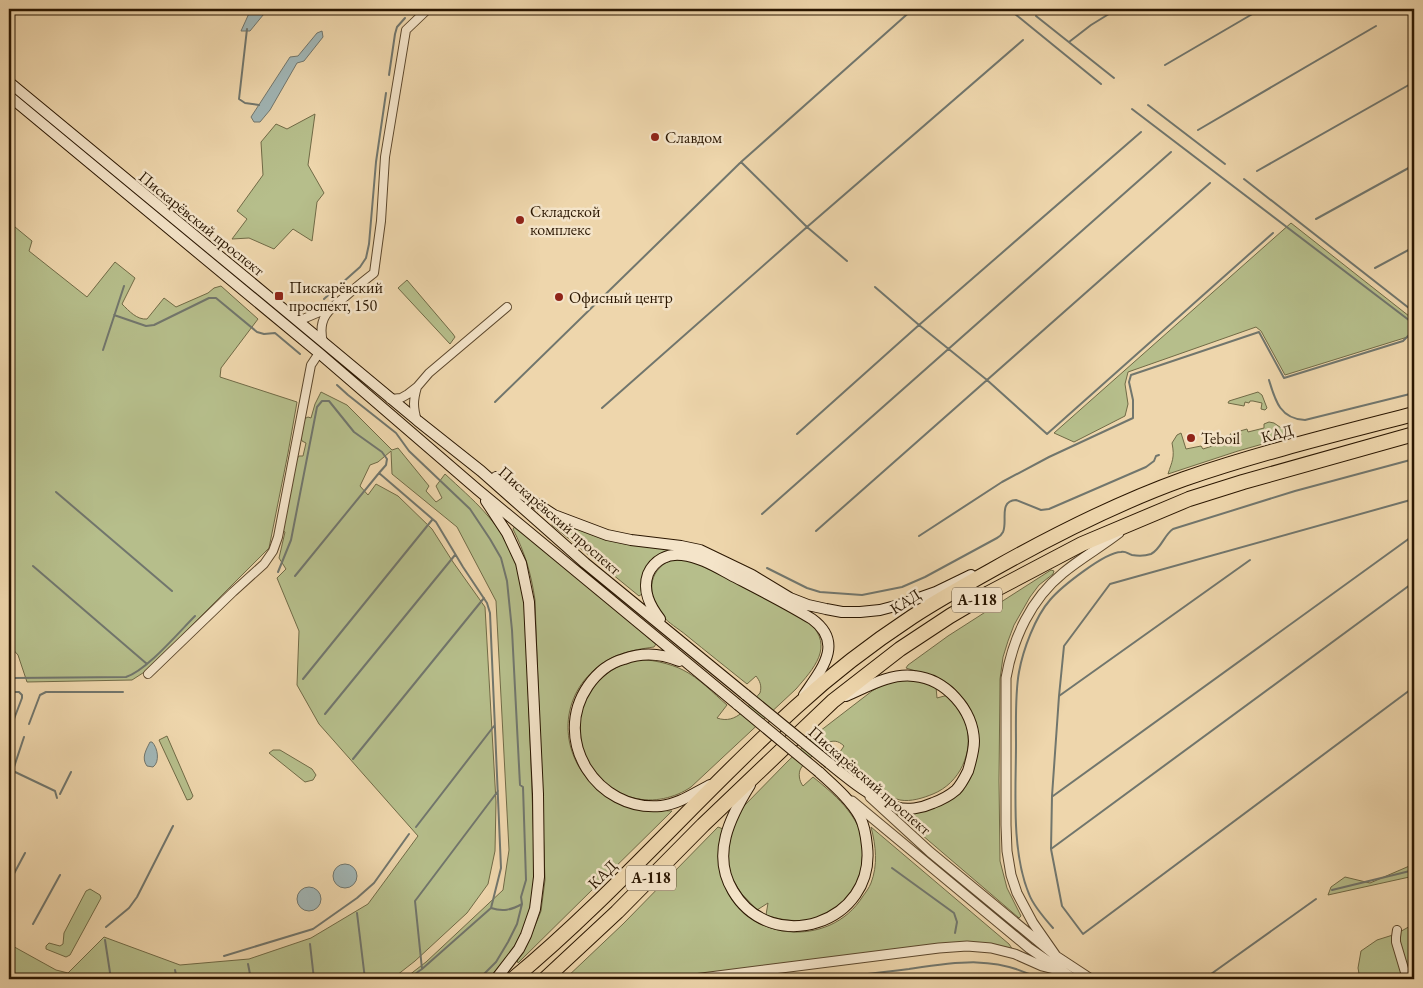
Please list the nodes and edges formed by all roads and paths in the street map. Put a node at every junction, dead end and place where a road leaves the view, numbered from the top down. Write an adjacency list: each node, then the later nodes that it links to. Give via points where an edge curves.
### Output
1 (428, 9): 5 (street, via 406,30 385,157 374,272)
2 (9, 82): 6 (main road, Пискарёвский проспект)
3 (9, 96): 8 (main road, Пискарёвский проспект)
4 (507, 307): 9 (street)
5 (328, 311): 6 (street, via 303,319); 7 (street, via 321,326)
6 (294, 317): 7 (main road, Пискарёвский проспект)
7 (323, 342): 10 (main road, Пискарёвский проспект)
8 (319, 353): 15 (main road, Пискарёвский проспект); 19 (street, via 311,365 273,551 264,564)
9 (417, 387): 10 (street, via 401,398); 12 (street, via 413,400)
10 (390, 399): 12 (main road, Пискарёвский проспект)
11 (1414, 414): 17 (highway, КАД / А-118, via 1236,462 1184,480 1134,498)
12 (418, 421): 14 (main road, Пискарёвский проспект)
13 (1414, 434): 16 (highway, А-118, via 1243,482)
14 (481, 471): 17 (main road, via 498,478 562,519 608,535 700,550 790,598 842,612 880,610 918,600); 18 (main road, Пискарёвский проспект)
15 (478, 490): 20 (main road, Пискарёвский проспект); 30 (main road, via 521,562 529,602 538,794 539,877 535,910 519,948)
16 (1135, 522): 21 (highway, А-118, via 1082,544 989,593 900,649); 28 (street, via 1077,562 1042,593 1020,630 1009,658 1005,702 1007,851 1017,893 1032,923)
17 (1037, 545): 22 (highway, КАД / А-118, via 913,616 861,653)
18 (669, 632): 22 (main road, via 651,608 646,585 653,565 676,555 699,559 802,613 821,626 829,648 821,670); 25 (main road, Пискарёвский проспект, bridge)
19 (148, 674)
20 (701, 674): 24 (main road, via 682,662 647,653 615,662 598,673 582,694 574,719 574,736 585,767 600,786 630,803 661,806 678,802); 26 (main road, Пискарёвский проспект, bridge)
21 (833, 701): 23 (highway, А-118); 25 (main road, via 890,678 916,676 945,688 964,709 971,726 974,741 972,760 956,790 943,799 917,808 897,807)
22 (797, 706): 24 (highway, КАД / А-118)
23 (756, 776): 26 (main road, via 731,819 723,859 729,885 738,900 760,918 775,924 804,925 828,919 850,901 863,881 867,871 866,836 859,816); 32 (highway, А-118)
24 (720, 780): 31 (highway, КАД / А-118, via 603,897)
25 (863, 790): 28 (street, Пискарёвский проспект, via 930,852)
26 (842, 793): 29 (street, Пискарёвский проспект, via 1029,948)
27 (1397, 930): 36 (street, via 1396,942)
28 (1056, 956): 35 (street, Пискарёвский проспект)
29 (1062, 971): 33 (street, via 1015,954 967,946); 34 (street, Пискарёвский проспект)
30 (496, 979)
31 (513, 979)
32 (545, 979)
33 (694, 979)
34 (1074, 979)
35 (1091, 979)
36 (1407, 979)

